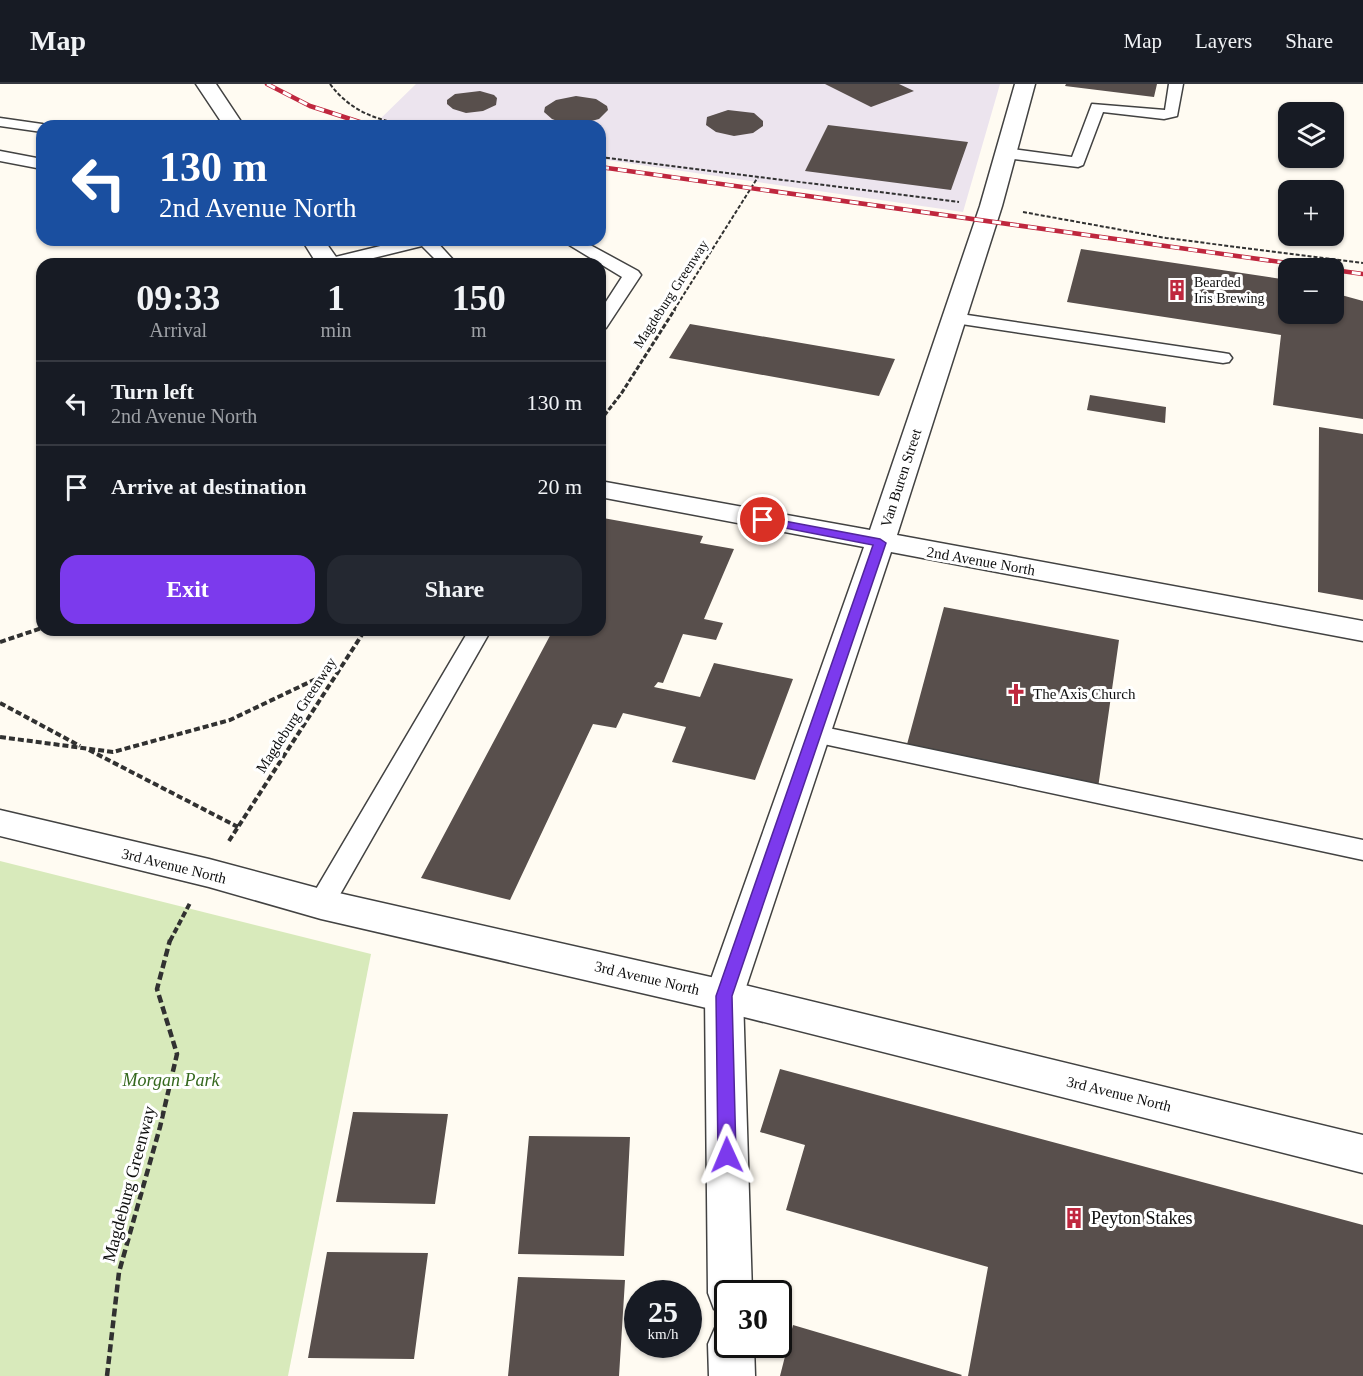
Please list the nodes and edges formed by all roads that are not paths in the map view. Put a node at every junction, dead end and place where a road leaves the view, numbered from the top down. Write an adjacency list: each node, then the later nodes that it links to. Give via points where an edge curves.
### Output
1 (206, 84): 4 (street)
2 (1024, 84): 8 (street, Van Buren Street)
3 (1176, 84): 8 (lane, via 1172,113 1097,107 1078,162)
4 (230, 120)
5 (0, 122): 6 (lane)
6 (35, 127): 7 (lane)
7 (9, 136)
8 (1005, 153): 19 (street, Van Buren Street)
9 (0, 156): 10 (lane)
10 (36, 163)
11 (402, 246): 14 (lane)
12 (432, 246): 15 (lane)
13 (580, 246): 16 (lane)
14 (353, 258)
15 (443, 258)
16 (601, 258)
17 (606, 261): 18 (lane, via 632,275)
18 (606, 315)
19 (954, 318): 20 (lane); 22 (street, Van Buren Street)
20 (1223, 358)
21 (606, 490): 22 (street, 2nd Avenue North)
22 (880, 543): 23 (street, 2nd Avenue North); 25 (street, Van Buren Street)
23 (1363, 631)
24 (477, 636): 28 (lane)
25 (814, 734): 27 (lane); 29 (street, Van Buren Street)
26 (0, 823): 28 (street, 3rd Avenue North)
27 (1363, 850)
28 (321, 904): 29 (street, 3rd Avenue North)
29 (724, 996): 30 (street, 3rd Avenue North); 31 (street, Van Buren Street)
30 (1363, 1154)
31 (730, 1280)
32 (731, 1358): 33 (street)
33 (732, 1376)

